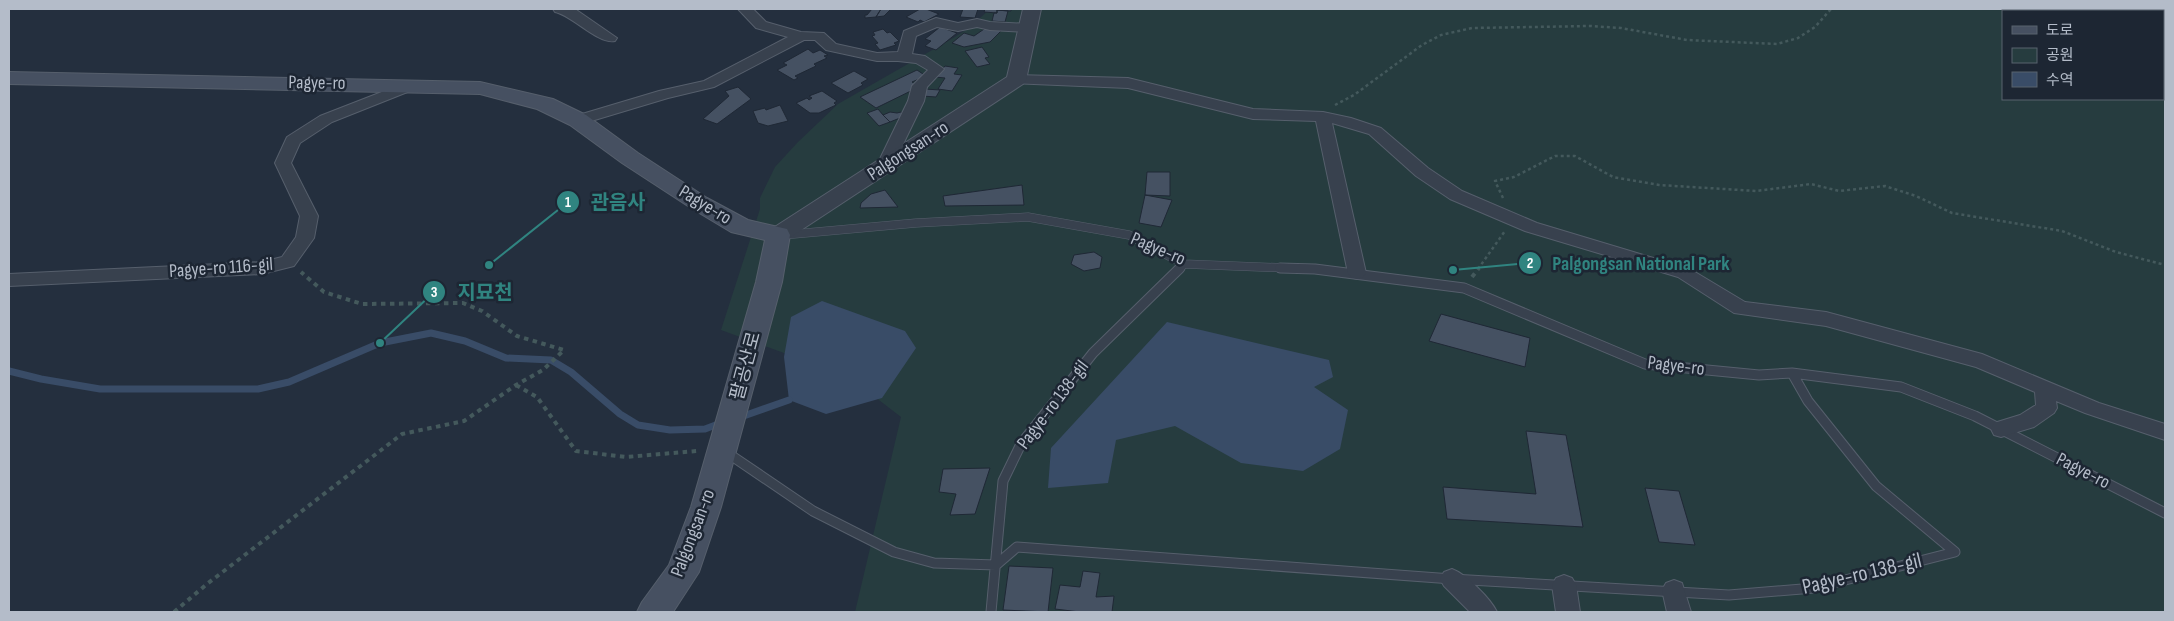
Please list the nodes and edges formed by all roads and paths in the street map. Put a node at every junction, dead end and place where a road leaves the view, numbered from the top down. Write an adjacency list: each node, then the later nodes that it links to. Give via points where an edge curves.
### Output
1 (560, 9): 7 (street, via 569,11)
2 (745, 9): 6 (street, via 761,25)
3 (1831, 9): 12 (path, via 1815,27 1798,38 1777,44 1687,40 1590,26 1472,28 1440,35 1422,45 1354,95 1334,105)
4 (937, 15): 5 (street, via 958,27 990,26); 8 (street, via 909,34 904,56)
5 (1030, 18): 10 (street)
6 (801, 36): 8 (street, via 819,36 831,47 877,57); 13 (street, via 709,84)
7 (610, 38)
8 (896, 56): 14 (street, via 920,59 938,69 920,86)
9 (9, 78): 11 (main road, Pagye-ro)
10 (1016, 80): 12 (street, via 1128,83 1253,114); 14 (street, Palgongsan-ro)
11 (410, 86): 13 (main road, Pagye-ro, via 480,88 545,104); 17 (street, Pagye-ro 116-gil, via 326,119 293,140 282,163 309,216 304,238)
12 (1323, 118): 15 (street, via 1375,131 1422,172 1456,195); 20 (street)
13 (578, 120): 16 (main road, Pagye-ro, via 699,203 740,226)
14 (884, 167): 16 (street, Palgongsan-ro)
15 (1514, 220): 19 (path, via 1517,209 1504,200 1496,182 1514,177 1555,156 1575,156 1614,177 1659,185 1756,191 1811,184 1839,191 1885,186 1952,213 2062,231 2116,252); 22 (path); 25 (street, via 1684,273 1741,308 1835,321 1982,361)
16 (778, 235): 18 (lane, Pagye-ro, via 1028,217 1129,235); 28 (main road, 팔공산로, via 769,282)
17 (288, 262): 21 (street, Pagye-ro 116-gil, via 262,268); 24 (path, via 324,292 362,304 463,303 482,311 517,336 564,350 542,370)
18 (1184, 264): 20 (lane, Pagye-ro); 30 (lane, Pagye-ro 138-gil, via 1093,353 1021,444 1003,481)
19 (2165, 265)
20 (1357, 273): 22 (lane, Pagye-ro)
21 (9, 280)
22 (1464, 288): 23 (lane, Pagye-ro, via 1645,364 1759,375)
23 (1792, 374): 26 (lane, Pagye-ro, via 1901,387); 33 (lane, Pagye-ro 138-gil, via 1808,401 1876,486 1955,552 1814,588)
24 (516, 385): 28 (path, via 536,397 576,451 626,458); 34 (path, via 464,421 402,434)
25 (2044, 388): 26 (street, via 2047,408 2026,421); 27 (street)
26 (2001, 429): 29 (lane, Pagye-ro)
27 (2165, 432)
28 (723, 450): 30 (lane, via 813,511 894,552 934,563); 35 (main road, Palgongsan-ro, via 683,572)
29 (2165, 513)
30 (996, 565): 31 (lane, Pagye-ro 138-gil, via 1017,547); 36 (lane, Pagye-ro 138-gil)
31 (1452, 579): 32 (lane, Pagye-ro 138-gil); 37 (street)
32 (1564, 586): 33 (lane, Pagye-ro 138-gil); 38 (street)
33 (1677, 601)
34 (174, 612)
35 (654, 612)
36 (991, 612)
37 (1485, 612)
38 (1568, 612)

